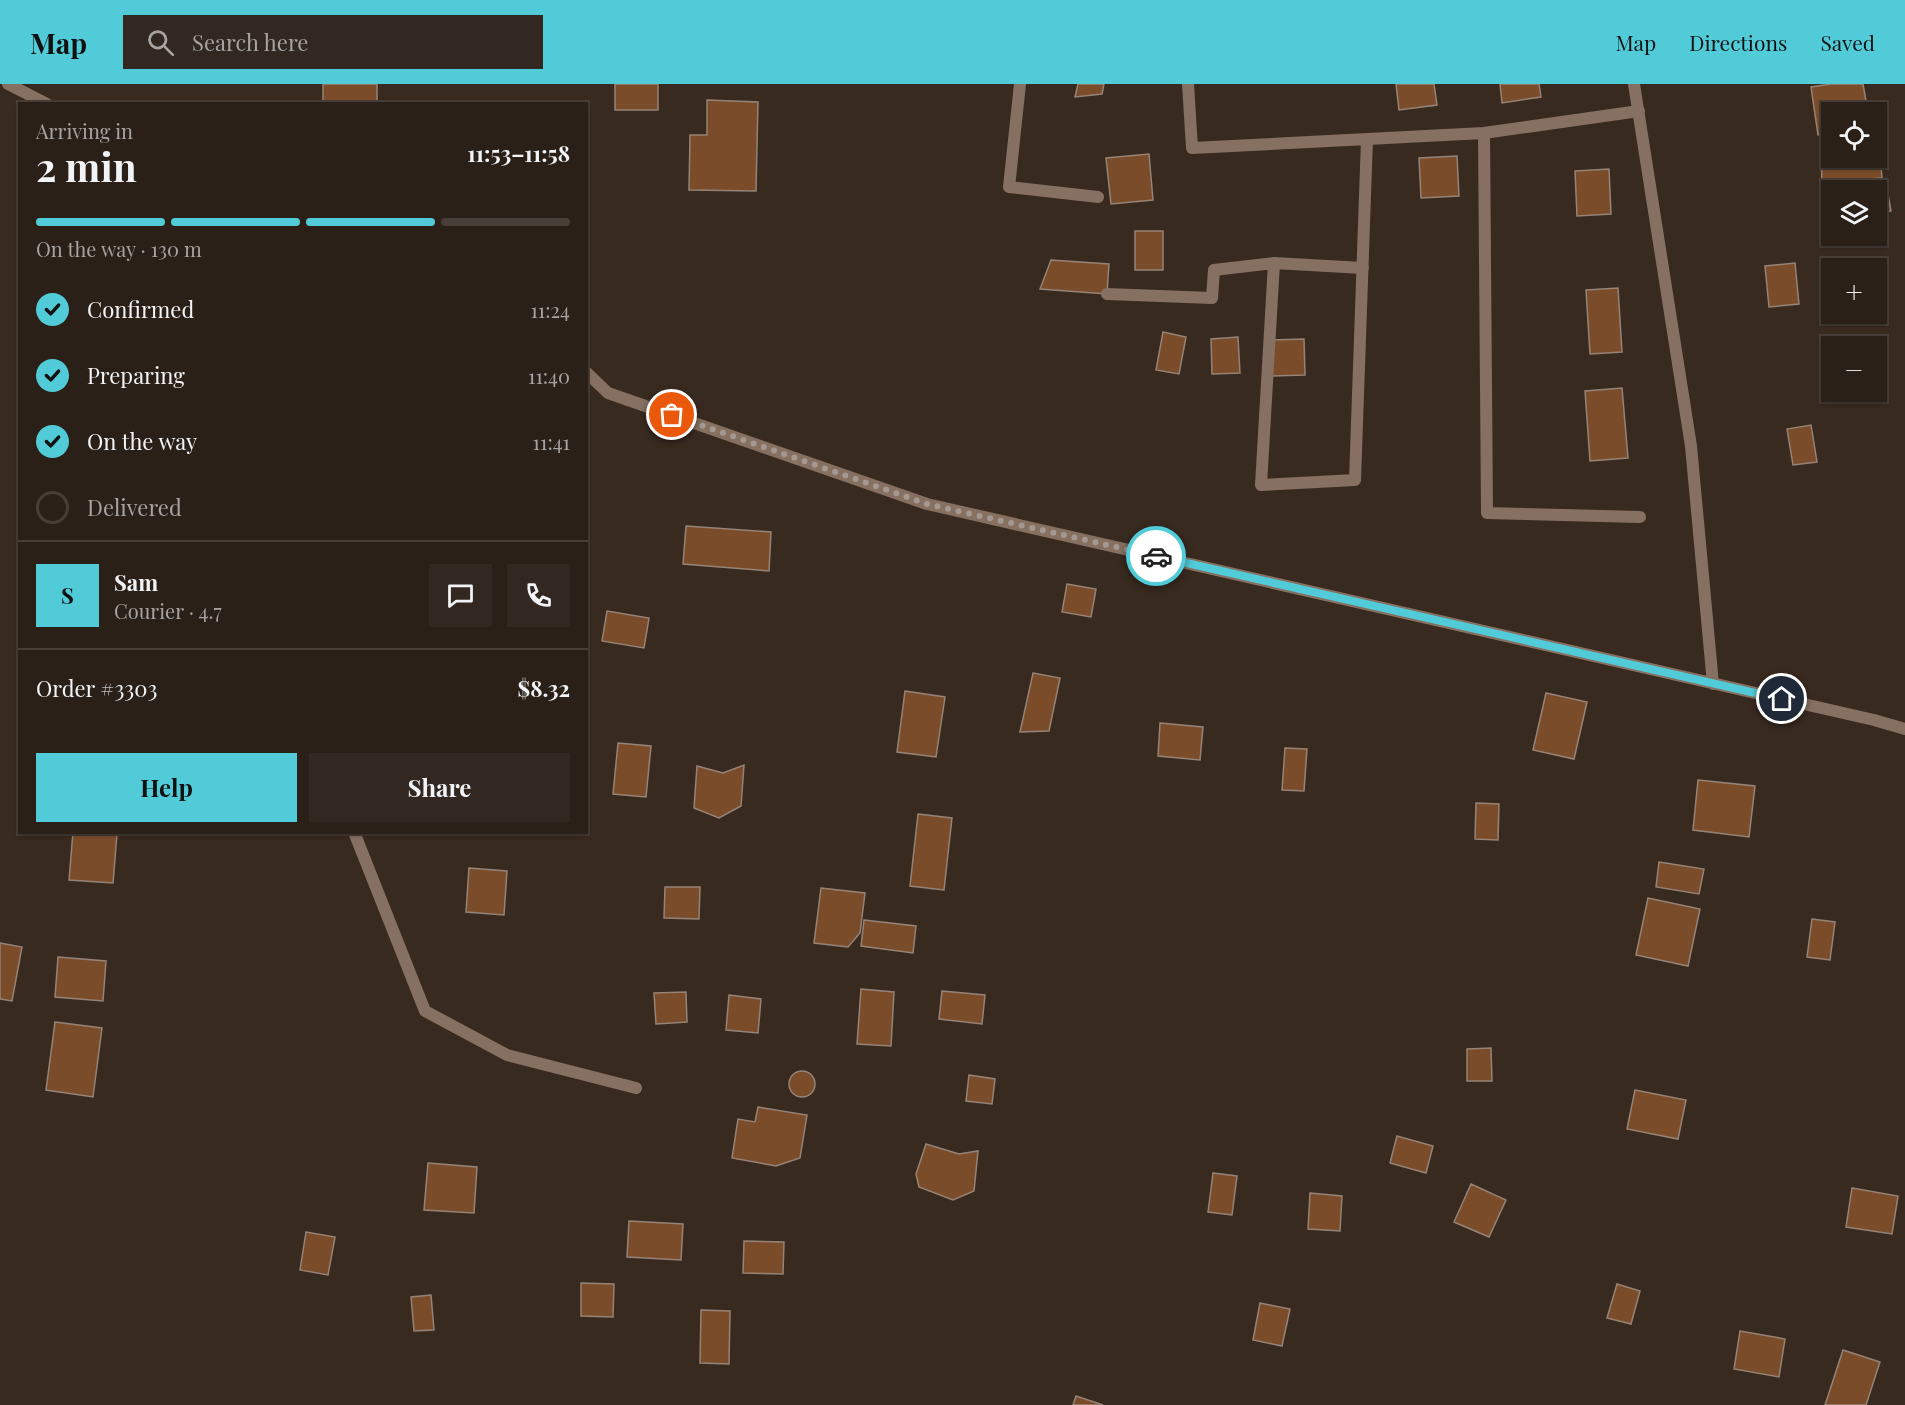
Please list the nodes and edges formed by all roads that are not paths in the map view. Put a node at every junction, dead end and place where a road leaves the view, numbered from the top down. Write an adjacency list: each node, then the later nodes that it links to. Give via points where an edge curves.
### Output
1 (8, 84): 5 (street)
2 (1020, 84): 9 (street, via 1009,187)
3 (1188, 84): 8 (street, via 1192,148)
4 (1634, 84): 6 (street)
5 (43, 102)
6 (1639, 111): 7 (street); 15 (street, via 1691,446)
7 (1484, 134): 8 (street); 14 (street, via 1487,513)
8 (1367, 139): 11 (street)
9 (1098, 197)
10 (1274, 263): 11 (street); 11 (street, via 1261,485 1355,480); 12 (street, via 1214,270 1212,298)
11 (1363, 268)
12 (1107, 294)
13 (588, 374): 15 (street, via 608,393 927,504)
14 (1640, 517)
15 (1713, 684): 16 (street)
16 (1905, 729)
17 (355, 834): 18 (street, via 425,1011 507,1055)
18 (636, 1088)

